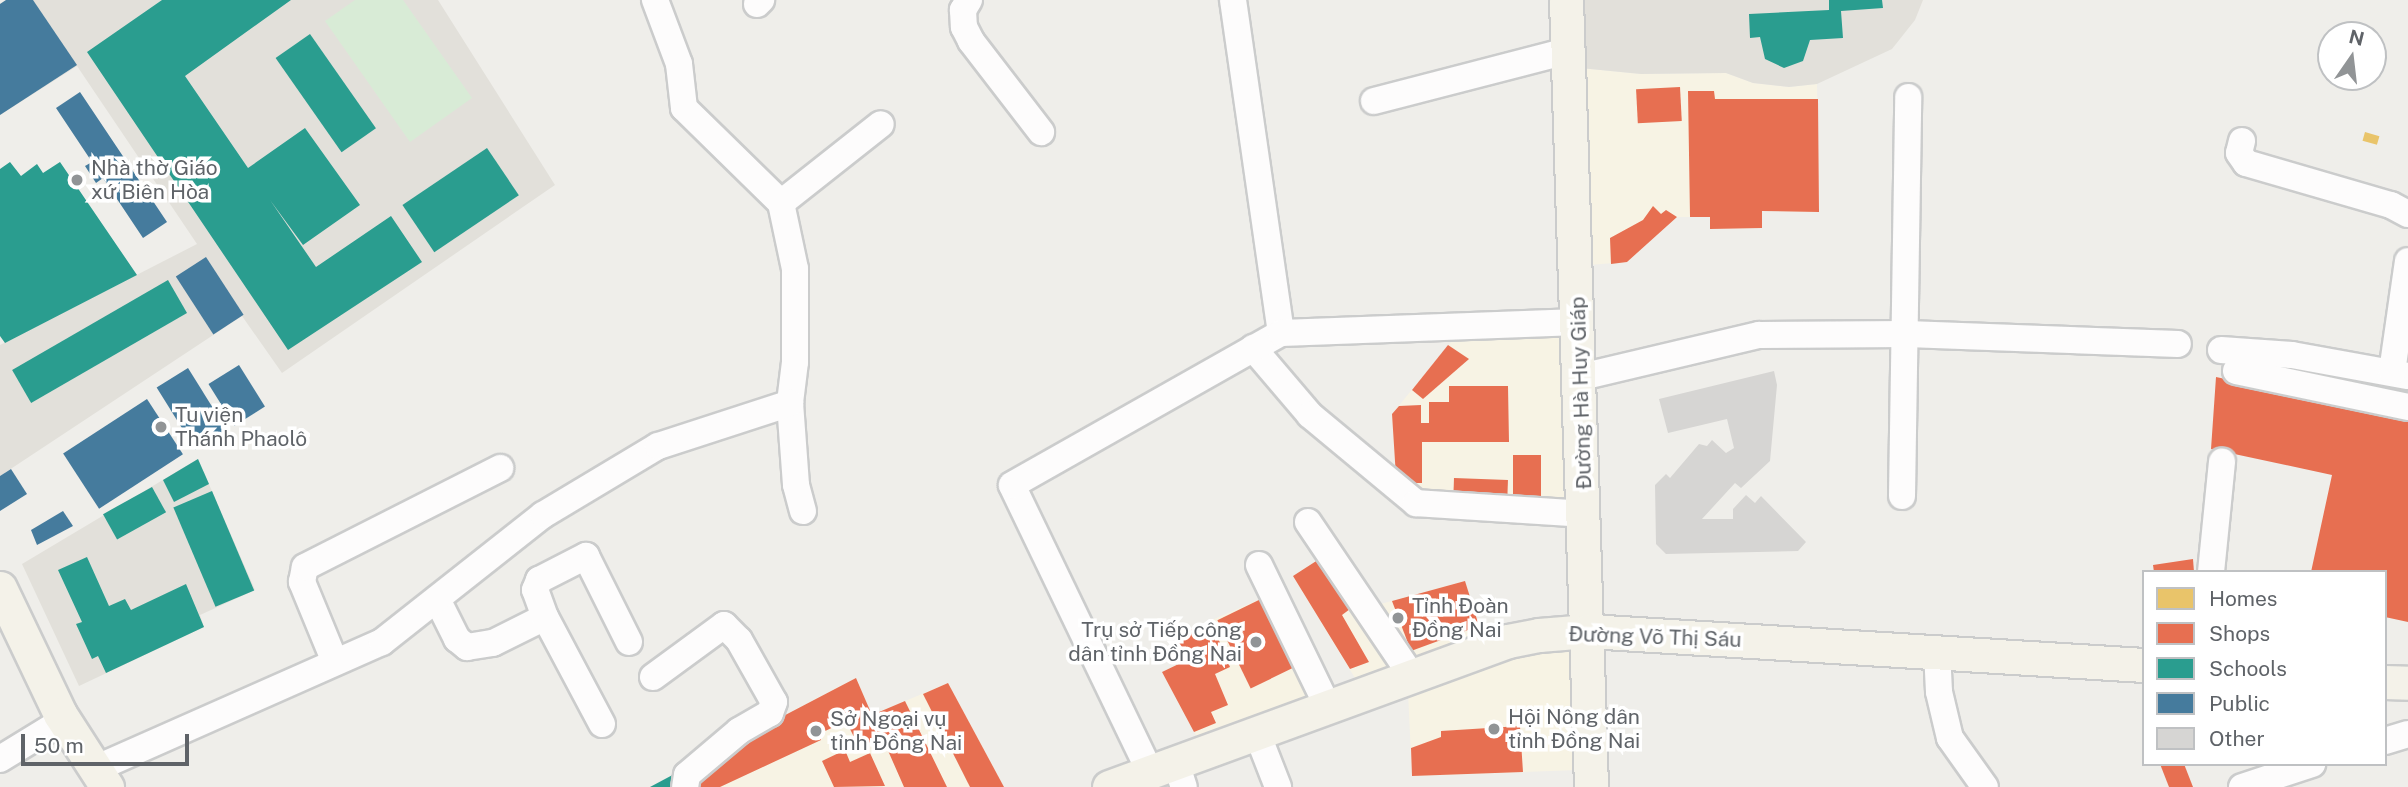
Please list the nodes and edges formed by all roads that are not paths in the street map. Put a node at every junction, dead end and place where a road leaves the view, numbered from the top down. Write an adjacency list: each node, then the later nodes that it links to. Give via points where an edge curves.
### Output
1 (655, 0): 11 (street, via 679,64 684,108)
2 (969, 0): 9 (street, via 963,10 971,41)
3 (1233, 0): 15 (street)
4 (1566, 0): 5 (main road, Đường Hà Huy Giáp)
5 (1567, 51): 7 (street); 14 (main road, Đường Hà Huy Giáp)
6 (1908, 97): 16 (street)
7 (1374, 101)
8 (881, 124): 11 (street)
9 (1041, 132)
10 (2242, 141): 12 (street, via 2239,153 2246,163)
11 (781, 204): 21 (street, via 795,269)
12 (2408, 214)
13 (2408, 261): 19 (street)
14 (1579, 321): 15 (street); 20 (main road, Đường Hà Huy Giáp)
15 (1280, 333): 18 (street)
16 (1906, 334): 17 (street); 20 (street, via 1759,335); 25 (street)
17 (2178, 344)
18 (1253, 348): 27 (street, via 1310,415 1416,503); 51 (street, via 1012,485)
19 (2400, 374): 22 (street, via 2292,355 2229,361)
20 (1581, 377): 27 (main road, Đường Hà Huy Giáp)
21 (790, 403): 26 (street, via 796,485); 32 (street, via 658,446 562,502)
22 (2408, 407)
23 (2222, 462): 30 (street)
24 (500, 468): 37 (street, via 305,567 302,582)
25 (1902, 496)
26 (803, 511)
27 (1585, 514): 34 (main road, Đường Hà Huy Giáp)
28 (1308, 522): 39 (street)
29 (1259, 565): 43 (street)
30 (2211, 570)
31 (0, 588): 44 (main road)
32 (437, 599): 33 (street, via 457,639 467,647 493,643); 37 (street, via 382,642)
33 (545, 617): 35 (street, via 535,590 539,580 586,556); 45 (street)
34 (1588, 631): 36 (main road, Đường Võ Thị Sáu); 39 (main road, Đường Võ Thị Sáu, via 1521,637); 57 (main road, Đường Hà Huy Giáp)
35 (629, 642)
36 (1937, 651): 38 (main road, Đường Võ Thị Sáu); 58 (street, via 1939,692 1951,738)
37 (335, 662): 52 (street)
38 (2142, 665)
39 (1412, 676): 43 (main road, Đường Võ Thị Sáu)
40 (653, 677): 54 (street, via 715,627 724,625 739,640 774,702 770,713 739,731 687,775)
41 (2387, 682): 42 (main road)
42 (2408, 683)
43 (1328, 707): 46 (main road, Đường Võ Thị Sáu)
44 (64, 720): 49 (street); 52 (main road)
45 (602, 724)
46 (1257, 733): 51 (main road, Đường Võ Thị Sáu); 56 (street)
47 (2408, 734): 48 (street)
48 (2387, 740)
49 (0, 759)
50 (2308, 766): 53 (street)
51 (1170, 774): 55 (main road, Đường Võ Thị Sáu)
52 (101, 778)
53 (2274, 782): 59 (street)
54 (685, 787)
55 (1109, 787)
56 (1278, 787)
57 (1591, 787)
58 (1985, 787)
59 (2242, 787)

